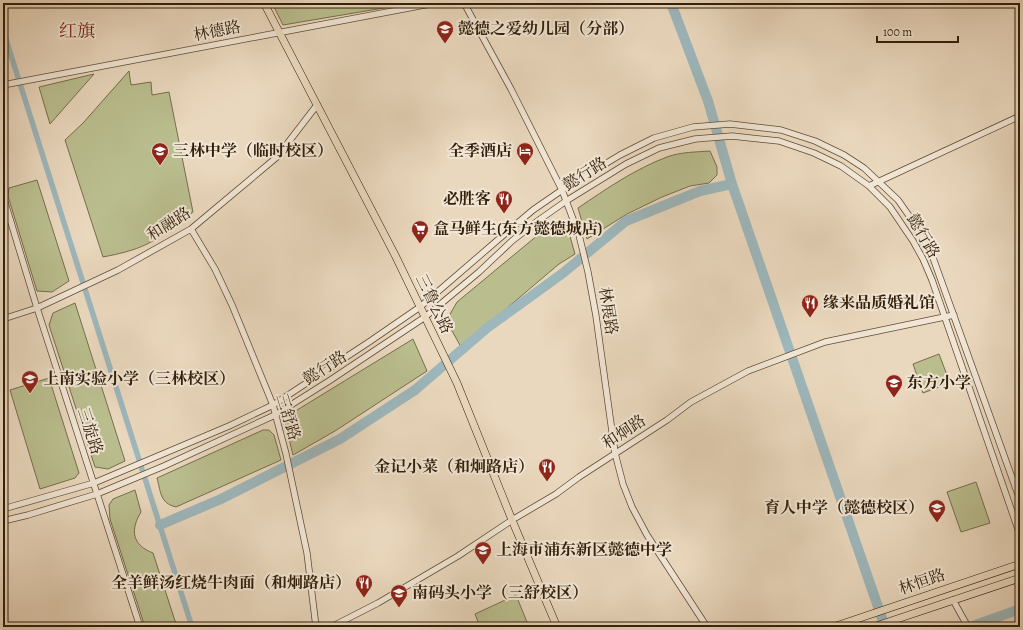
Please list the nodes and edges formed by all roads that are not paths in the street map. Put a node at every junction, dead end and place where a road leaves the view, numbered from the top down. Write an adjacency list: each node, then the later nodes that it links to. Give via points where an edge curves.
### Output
1 (264, 3): 4 (main road, 三鲁公路)
2 (435, 3): 4 (street, 林德路)
3 (464, 3): 10 (street, 林展路)
4 (280, 33): 5 (street, 林德路); 6 (main road, 三鲁公路)
5 (5, 84)
6 (317, 106): 13 (street, 和融路, via 277,157); 14 (main road, 三鲁公路)
7 (1020, 116): 8 (street)
8 (879, 181): 9 (street); 10 (street, 懿行路, via 849,158 815,141 781,130 730,124 694,127 654,138 620,154); 16 (street, 懿行路, via 898,200 929,249)
9 (869, 186): 12 (street, 懿行路, via 840,166 814,153 779,141 732,136 695,139 659,148 632,161); 18 (street, 懿行路, via 890,208 913,241 932,280)
10 (562, 190): 12 (street, 林展路); 14 (street, 懿行路, via 533,210)
11 (3, 196): 15 (street, 三旋路)
12 (566, 201): 17 (street, 懿行路, via 513,240); 22 (street, 林展路, via 579,235 588,272)
13 (190, 229): 15 (street, 和融路, via 118,270); 20 (street, 三舒路, via 215,270 232,305)
14 (420, 307): 17 (main road, 三鲁公路); 20 (street, 懿行路)
15 (37, 308): 19 (street, 和融路); 23 (street, 三旋路)
16 (954, 316): 18 (street, 和炯路); 25 (street, 懿行路)
17 (425, 317): 21 (street, 懿行路); 28 (main road, 三鲁公路, via 458,388)
18 (944, 318): 22 (street, 和炯路, via 825,342 748,371 692,402); 29 (street, 懿行路)
19 (3, 319)
20 (273, 405): 21 (street, 三舒路); 23 (street, 懿行路)
21 (276, 415): 24 (street, 懿行路); 34 (street, 三舒路, via 309,563)
22 (615, 453): 28 (street, 和炯路, via 556,494); 37 (street, 林展路, via 632,507 647,535)
23 (94, 483): 24 (street, 三旋路); 26 (street, 懿行路)
24 (97, 494): 27 (street, 懿行路); 33 (street, 三旋路)
25 (1020, 500)
26 (3, 509)
27 (3, 520)
28 (512, 520): 35 (street, 和炯路, via 458,556); 36 (main road, 三鲁公路)
29 (1020, 535)
30 (1020, 564): 38 (main road, 林恒路)
31 (1020, 578): 32 (main road, 林恒路)
32 (953, 600): 39 (main road, 林恒路); 40 (street)
33 (140, 627)
34 (316, 627)
35 (331, 627)
36 (557, 627)
37 (707, 627)
38 (833, 627)
39 (873, 627)
40 (968, 627)

